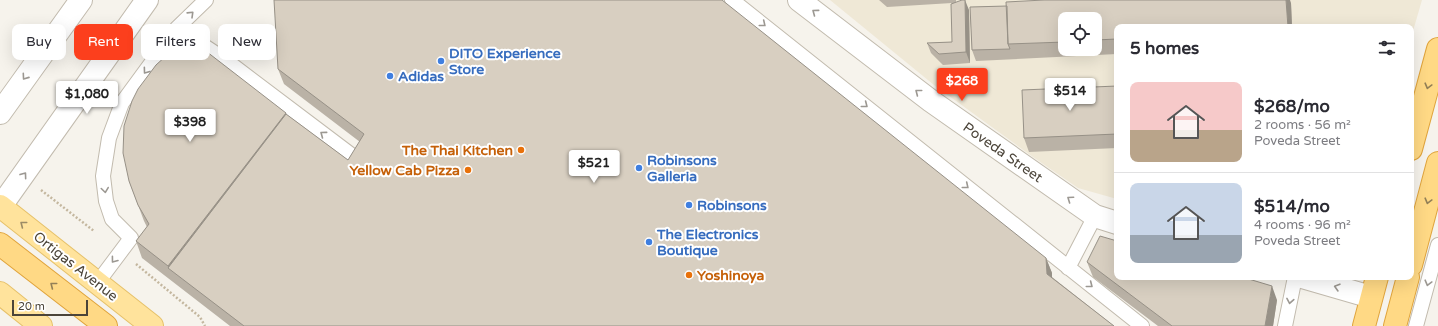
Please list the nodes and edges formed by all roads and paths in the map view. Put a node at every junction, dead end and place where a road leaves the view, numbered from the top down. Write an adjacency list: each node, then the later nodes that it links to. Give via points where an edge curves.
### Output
1 (81, 0): 10 (street, one-way to 10)
2 (206, 0): 6 (lane, one-way to 2)
3 (732, 0): 20 (lane, one-way to 20)
4 (799, 0): 15 (street, Poveda Street, one-way to 4, via 931,101)
5 (144, 1): 14 (street, one-way to 5, via 28,170)
6 (181, 24)
7 (1438, 49): 11 (highway, one-way to 11)
8 (210, 50): 12 (lane, one-way to 8)
9 (154, 60): 24 (lane, one-way to 24, via 122,103 109,138 103,176 106,201 112,219 131,238)
10 (0, 113)
11 (1414, 138)
12 (354, 157)
13 (1438, 163): 19 (highway, one-way to 19)
14 (0, 206): 24 (main road, Ortigas Avenue, one-way to 14)
15 (1095, 216): 16 (street, Poveda Street); 20 (lane)
16 (1114, 222)
17 (0, 244): 28 (highway, one-way to 17)
18 (1438, 245): 34 (lane, one-way to 34)
19 (1414, 254)
20 (1068, 268): 30 (lane, one-way to 30)
21 (1294, 280): 31 (lane, one-way to 31)
22 (1324, 280): 25 (street, one-way to 22)
23 (1407, 280): 33 (highway)
24 (98, 282): 29 (main road, Ortigas Avenue)
25 (1374, 287): 32 (highway)
26 (0, 294): 27 (main road)
27 (41, 326)
28 (106, 326)
29 (152, 326)
30 (1142, 326)
31 (1285, 326)
32 (1364, 326)
33 (1395, 326)
34 (1416, 326)

